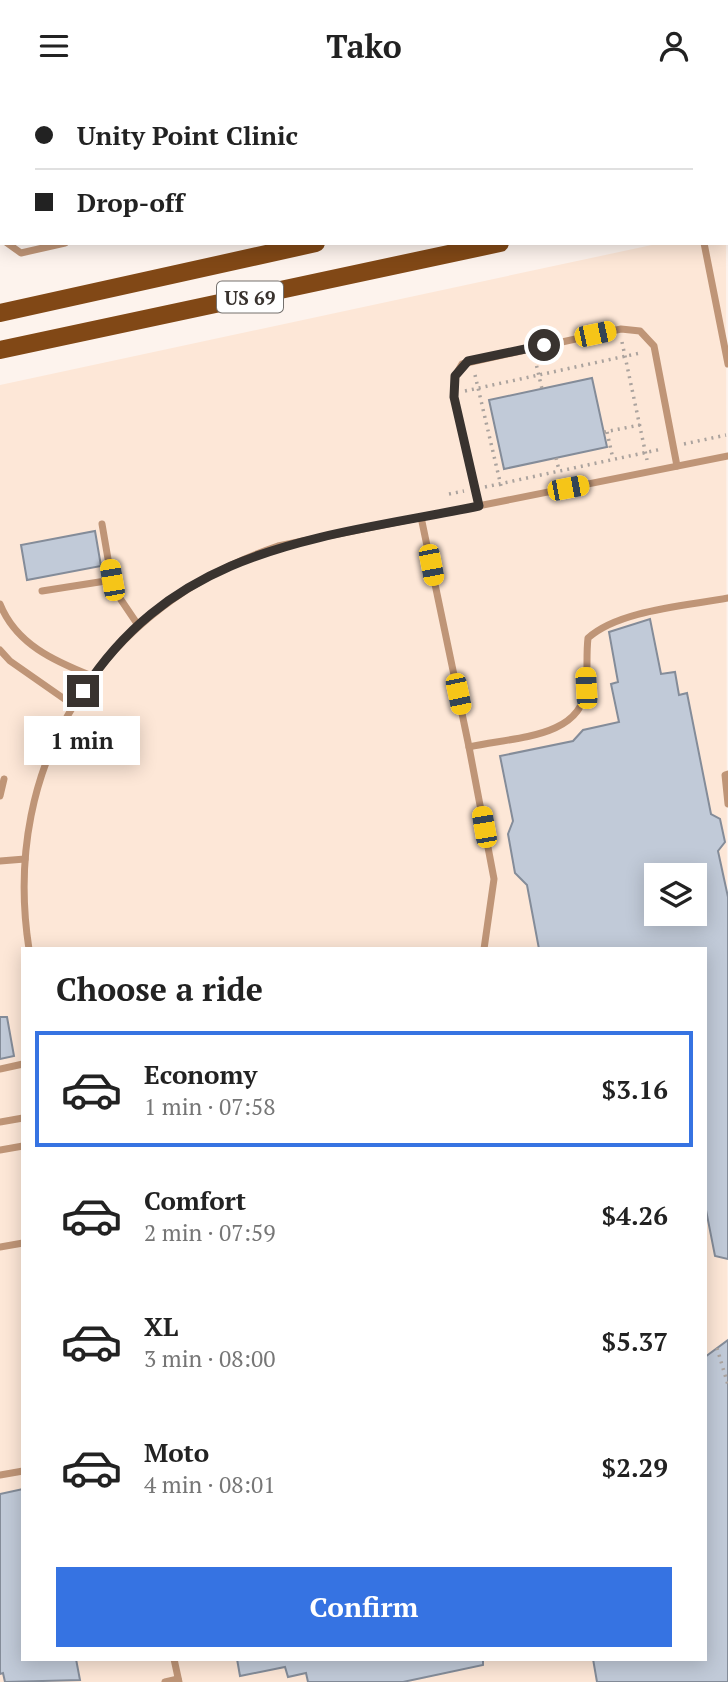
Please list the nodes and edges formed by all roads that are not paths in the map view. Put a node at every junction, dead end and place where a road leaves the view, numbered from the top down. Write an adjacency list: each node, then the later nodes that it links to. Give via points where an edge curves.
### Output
1 (10, 245): 2 (lane, via 21,253)
2 (56, 245)
3 (307, 245): 6 (main road, US 69)
4 (491, 245): 7 (main road, US 69)
5 (704, 245): 8 (lane)
6 (0, 313)
7 (0, 350)
8 (728, 365)
9 (728, 456): 10 (lane)
10 (677, 466): 11 (lane); 11 (lane, via 653,346 640,331 628,328 468,361 455,376)
11 (479, 506): 12 (lane)
12 (421, 517): 18 (lane, via 278,546 243,558 178,593); 22 (lane)
13 (102, 524): 14 (lane)
14 (112, 580): 15 (lane); 18 (lane, via 116,594)
15 (42, 591)
16 (728, 598): 22 (lane, via 601,626 588,638 586,688 581,708 568,724)
17 (0, 604): 20 (lane, via 31,646)
18 (138, 625): 20 (lane)
19 (0, 650): 21 (lane)
20 (92, 676): 21 (lane)
21 (73, 705): 27 (lane, via 44,764)
22 (469, 747): 30 (lane, via 494,879)
23 (728, 773): 26 (lane)
24 (4, 779): 25 (lane)
25 (0, 796)
26 (728, 804)
27 (24, 859): 28 (lane); 29 (lane)
28 (0, 861)
29 (29, 947)
30 (484, 947)
31 (21, 1064): 32 (lane)
32 (0, 1069)
33 (21, 1118): 34 (lane)
34 (0, 1122)
35 (21, 1146): 36 (lane)
36 (0, 1150)
37 (21, 1243): 38 (lane)
38 (0, 1247)
39 (21, 1471): 40 (lane)
40 (0, 1475)
41 (174, 1661): 42 (lane)
42 (178, 1681): 43 (lane)
43 (165, 1682)

